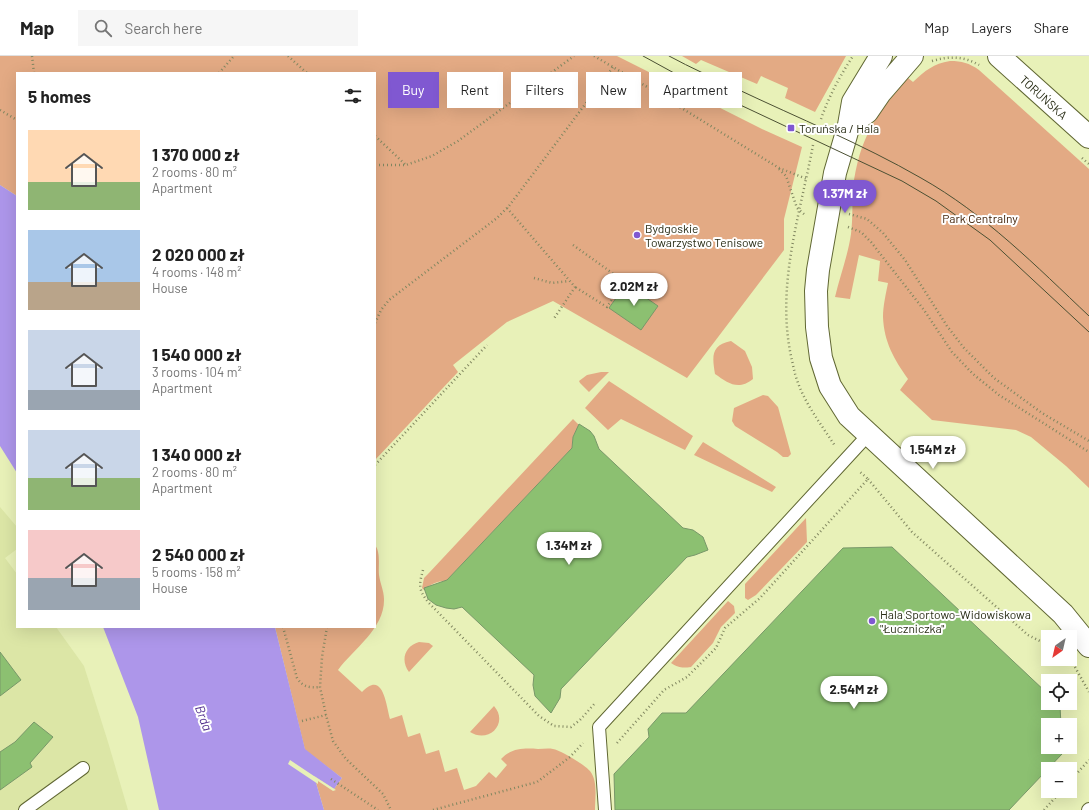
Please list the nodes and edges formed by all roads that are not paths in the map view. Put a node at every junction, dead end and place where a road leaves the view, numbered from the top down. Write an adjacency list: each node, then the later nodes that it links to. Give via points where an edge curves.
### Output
1 (881, 56): 4 (street, via 853,102)
2 (920, 60): 4 (street, via 880,93 867,112)
3 (991, 62): 5 (street, TORUŃSKA)
4 (849, 125): 6 (street, via 835,173 818,270 816,314 821,358 830,386 849,416)
5 (1083, 146)
6 (868, 434): 7 (street, via 1058,609); 10 (lane, via 598,727)
7 (1089, 646)
8 (83, 768): 9 (lane)
9 (26, 810)
10 (605, 810)

